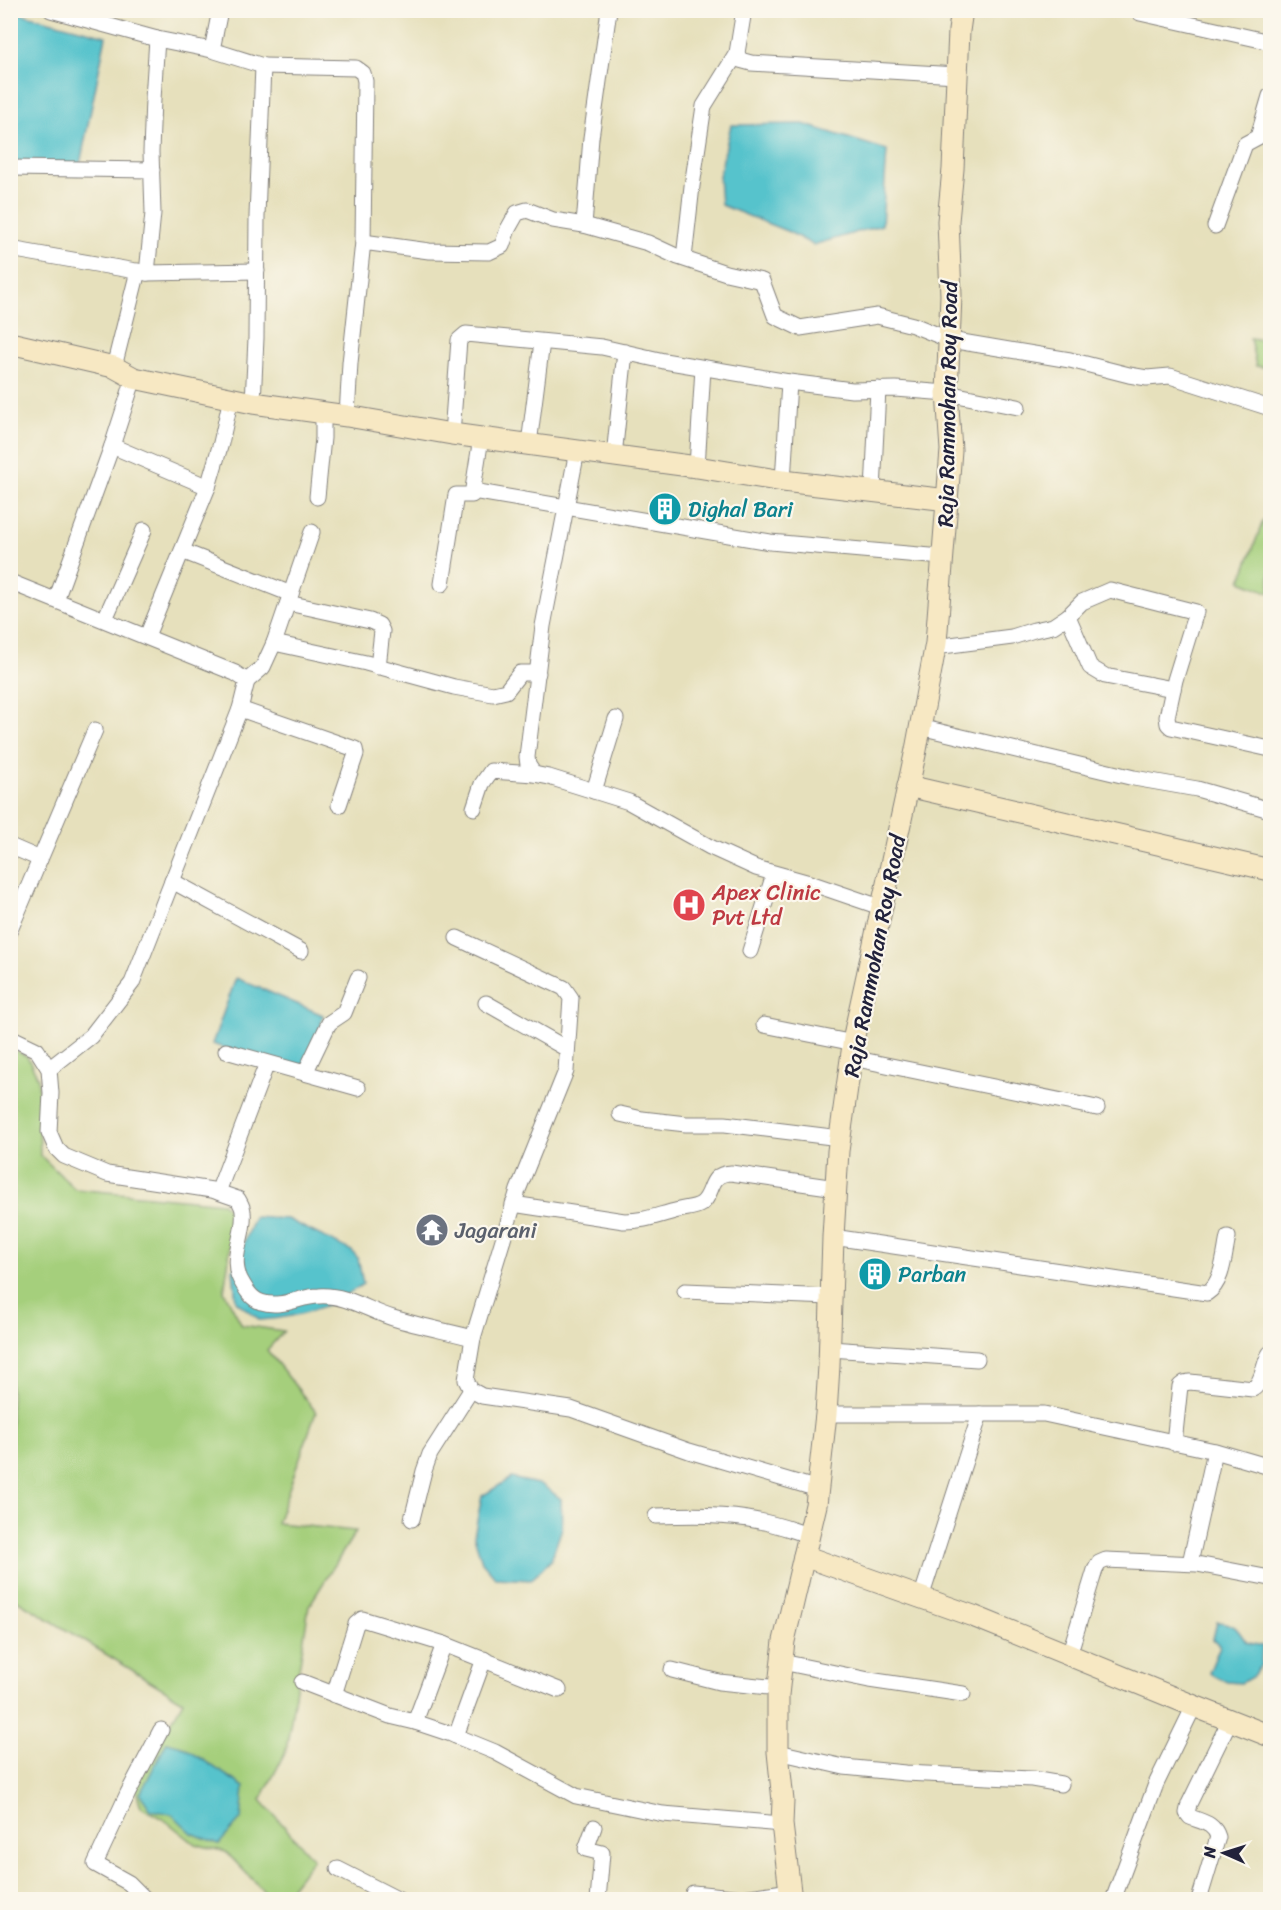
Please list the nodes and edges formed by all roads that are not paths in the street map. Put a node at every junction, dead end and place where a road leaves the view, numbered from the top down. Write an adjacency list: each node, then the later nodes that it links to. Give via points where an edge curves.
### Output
1 (51, 10): 8 (street)
2 (111, 10): 8 (street)
3 (220, 10): 11 (street)
4 (609, 10): 18 (street, via 591,138)
5 (744, 10): 12 (street)
6 (962, 10): 14 (main road, Raja Rammohan Roy Road)
7 (1141, 10): 10 (street, via 1140,13)
8 (105, 25): 9 (street)
9 (157, 39): 11 (street); 17 (street)
10 (1270, 42)
11 (212, 50): 13 (street)
12 (737, 53): 14 (street, via 740,60 751,63); 22 (street, via 704,106)
13 (263, 66): 20 (street, via 356,68 363,73); 23 (street)
14 (957, 75): 25 (main road, Raja Rammohan Roy Road, via 948,221)
15 (1270, 99): 19 (street, via 1258,137 1245,144)
16 (10, 168): 17 (street)
17 (152, 170): 24 (street, via 153,213)
18 (584, 225): 20 (street, via 553,220 527,210 517,213 502,246 489,252 429,251); 22 (street)
19 (1215, 226)
20 (363, 242): 40 (street)
21 (10, 249): 24 (street)
22 (684, 258): 25 (street, via 762,281 775,316 800,328 877,316)
23 (257, 271): 24 (street); 36 (street)
24 (143, 272): 29 (street)
25 (950, 340): 34 (main road, Raja Rammohan Roy Road); 38 (street, via 1070,360 1147,378 1170,376)
26 (542, 342): 28 (street); 41 (street, via 462,336); 43 (street)
27 (10, 343): 29 (main road)
28 (625, 352): 30 (street); 46 (street)
29 (114, 367): 31 (main road)
30 (703, 368): 32 (street); 47 (street)
31 (134, 378): 35 (main road); 44 (street)
32 (789, 382): 33 (street, via 852,390); 48 (street)
33 (878, 389): 34 (street); 51 (street)
34 (947, 393): 37 (street); 53 (main road, Raja Rammohan Roy Road, via 951,450)
35 (231, 398): 36 (main road); 49 (street)
36 (253, 403): 39 (main road)
37 (1018, 407)
38 (1270, 408)
39 (323, 413): 40 (main road); 52 (street)
40 (348, 416): 41 (main road)
41 (452, 434): 42 (main road)
42 (481, 438): 43 (main road); 50 (street)
43 (529, 444): 45 (main road)
44 (112, 446): 49 (street); 62 (street)
45 (577, 451): 46 (main road); 54 (street)
46 (614, 456): 47 (main road)
47 (697, 467): 48 (main road)
48 (783, 481): 51 (main road)
49 (208, 487): 57 (street)
50 (473, 491): 54 (street); 60 (street, via 472,495 456,495)
51 (873, 491): 53 (main road)
52 (317, 497)
53 (948, 500): 58 (main road, Raja Rammohan Roy Road)
54 (566, 507): 58 (street, via 770,542); 69 (street)
55 (144, 530): 64 (street)
56 (312, 532): 61 (street)
57 (182, 551): 61 (street); 65 (street)
58 (942, 557): 67 (main road, Raja Rammohan Roy Road)
59 (10, 582): 62 (street)
60 (442, 584)
61 (290, 598): 66 (street); 68 (street, via 379,625 382,631)
62 (56, 600): 64 (street)
63 (1068, 616): 67 (street, via 1053,627 1012,637); 71 (street, via 1090,667 1105,676); 71 (street, via 1082,602 1110,590 1196,612)
64 (105, 619): 65 (street)
65 (147, 636): 70 (street)
66 (274, 643): 68 (street); 70 (street, via 263,667)
67 (935, 647): 74 (main road, Raja Rammohan Roy Road)
68 (378, 667): 69 (street, via 494,694 506,691 520,673)
69 (538, 673): 77 (street, via 527,757)
70 (247, 681): 72 (street)
71 (1173, 689): 76 (street, via 1167,717 1171,727)
72 (240, 710): 80 (street, via 355,749); 87 (street)
73 (616, 719): 79 (street)
74 (920, 727): 78 (main road, Raja Rammohan Roy Road); 82 (street, via 1134,778 1197,789)
75 (95, 730): 84 (street)
76 (1270, 749)
77 (534, 774): 79 (street); 81 (street, via 491,771 482,783)
78 (908, 786): 85 (main road); 88 (main road, Raja Rammohan Roy Road)
79 (594, 791): 86 (street, via 629,802 710,848)
80 (339, 805)
81 (474, 808)
82 (1270, 810)
83 (10, 846): 84 (street)
84 (40, 859): 89 (street)
85 (1270, 870)
86 (774, 874): 88 (street); 92 (street)
87 (172, 880): 91 (street); 101 (street, via 132,983 91,1036)
88 (883, 909): 99 (main road, Raja Rammohan Roy Road)
89 (10, 930)
90 (457, 938): 97 (street, via 569,993)
91 (301, 951)
92 (750, 951)
93 (358, 978): 102 (street, via 344,1013 329,1023)
94 (486, 1003): 97 (street)
95 (764, 1025): 99 (street)
96 (10, 1037): 101 (street, via 37,1050)
97 (567, 1049): 109 (street, via 566,1071)
98 (225, 1051): 100 (street)
99 (853, 1051): 104 (street); 106 (main road, Raja Rammohan Roy Road)
100 (267, 1063): 102 (street); 108 (street)
101 (49, 1069): 108 (street, via 49,1132 64,1155 107,1174)
102 (305, 1073): 103 (street)
103 (358, 1088)
104 (1096, 1108)
105 (620, 1114): 106 (street)
106 (840, 1138): 107 (main road, Raja Rammohan Roy Road)
107 (836, 1188): 109 (street, via 724,1173 717,1177 699,1206 636,1221); 110 (main road, Raja Rammohan Roy Road)
108 (218, 1192): 114 (street, via 238,1199 243,1210 236,1256 238,1275 258,1302 273,1305 319,1295 349,1300 391,1317)
109 (513, 1204): 114 (street)
110 (833, 1237): 111 (street, via 1207,1293 1217,1282); 113 (main road, Raja Rammohan Roy Road)
111 (1228, 1237)
112 (685, 1291): 113 (street)
113 (831, 1297): 115 (main road, Raja Rammohan Roy Road)
114 (473, 1338): 118 (street, via 466,1380)
115 (830, 1349): 117 (street); 119 (main road, Raja Rammohan Roy Road)
116 (1270, 1353): 121 (street, via 1253,1389 1190,1382 1180,1386)
117 (977, 1359)
118 (471, 1390): 124 (street, via 482,1396 571,1409 689,1451); 126 (street, via 430,1454)
119 (826, 1413): 120 (street); 124 (main road, Raja Rammohan Roy Road)
120 (980, 1413): 121 (street, via 1044,1414); 131 (street)
121 (1174, 1443): 122 (street)
122 (1215, 1452): 123 (street); 129 (street)
123 (1270, 1467)
124 (818, 1490): 127 (main road, Raja Rammohan Roy Road)
125 (656, 1516): 127 (street, via 736,1517)
126 (412, 1519)
127 (809, 1535): 128 (main road, Raja Rammohan Roy Road)
128 (804, 1556): 131 (main road); 135 (main road, Raja Rammohan Roy Road)
129 (1190, 1563): 130 (street); 133 (street, via 1099,1563)
130 (1270, 1578)
131 (921, 1598): 133 (main road)
132 (444, 1644): 134 (street); 141 (street, via 362,1619 356,1624); 144 (street)
133 (1069, 1655): 142 (main road)
134 (484, 1659): 139 (street); 146 (street)
135 (782, 1662): 138 (main road, Raja Rammohan Roy Road); 140 (street)
136 (672, 1670): 138 (street, via 718,1682)
137 (302, 1682): 141 (street)
138 (779, 1688): 148 (main road, Raja Rammohan Roy Road)
139 (559, 1690)
140 (963, 1694)
141 (334, 1695): 144 (street)
142 (1194, 1706): 143 (main road); 158 (street, via 1156,1784)
143 (1230, 1720): 147 (main road); 159 (street, via 1188,1804 1190,1817 1211,1825 1218,1837)
144 (415, 1722): 146 (street)
145 (161, 1730): 155 (street, via 95,1864 129,1883)
146 (456, 1736): 150 (street, via 495,1752 576,1796 663,1814)
147 (1270, 1736)
148 (778, 1752): 149 (street, via 844,1767); 150 (main road, Raja Rammohan Roy Road)
149 (1060, 1784)
150 (782, 1824): 154 (main road, Raja Rammohan Roy Road)
151 (594, 1827): 157 (street, via 586,1849 602,1853)
152 (338, 1869): 156 (street)
153 (693, 1893): 154 (street, via 743,1898)
154 (791, 1895)
155 (146, 1899)
156 (399, 1899)
157 (598, 1899)
158 (1113, 1899)
159 (1199, 1899)

